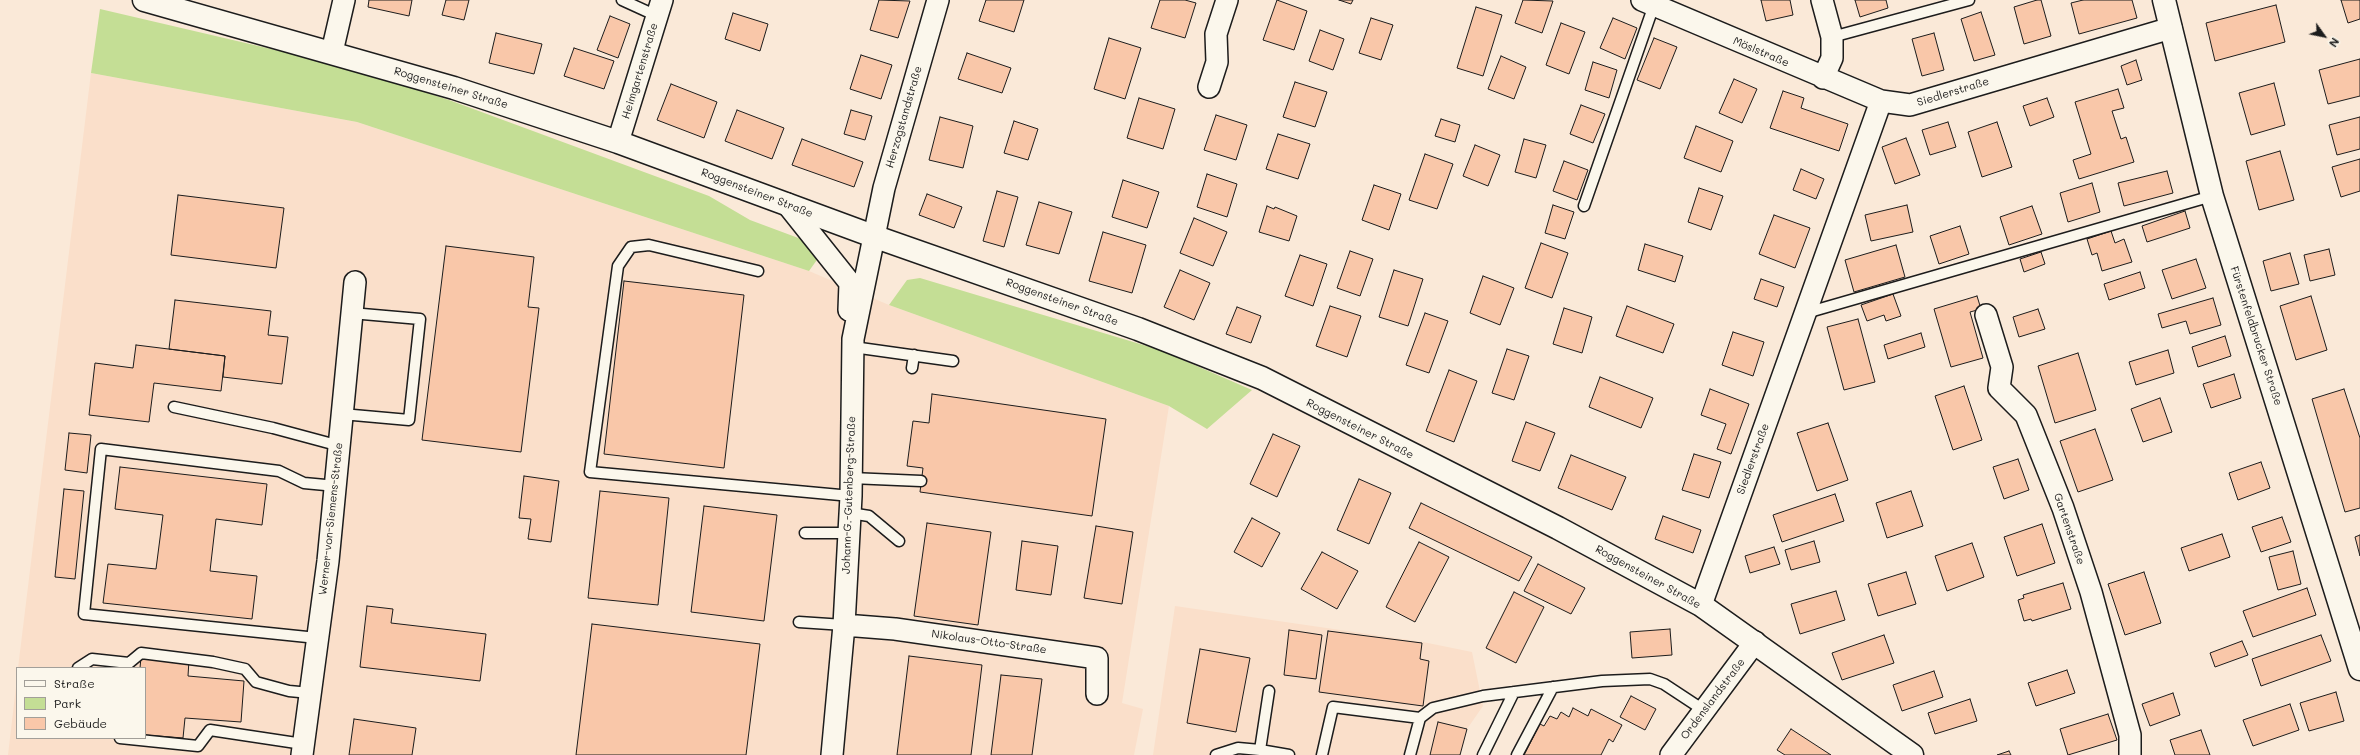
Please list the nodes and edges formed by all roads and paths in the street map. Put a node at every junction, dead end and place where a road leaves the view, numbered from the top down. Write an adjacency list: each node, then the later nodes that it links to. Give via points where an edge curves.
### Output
1 (144, 0): 13 (main road, Roggensteiner Straße)
2 (344, 0): 13 (street)
3 (622, 0): 10 (lane)
4 (938, 0): 21 (street, Herzogstandstraße, via 896,143)
5 (1227, 0): 15 (street, via 1216,34 1217,62)
6 (1822, 0): 12 (street)
7 (1969, 0): 12 (lane)
8 (2164, 0): 11 (main road, Fürstenfeldbrucker Straße)
9 (1648, 3): 14 (street, Möslstraße); 20 (lane)
10 (660, 8): 17 (street, Heimgartenstraße)
11 (2171, 28): 16 (street, Siedlerstraße, via 1910,105); 18 (main road, Fürstenfeldbrucker Straße)
12 (1832, 37): 14 (street, via 1832,58)
13 (332, 52): 17 (main road, Roggensteiner Straße, via 454,88)
14 (1823, 78): 16 (street, Möslstraße)
15 (1209, 87)
16 (1881, 102): 25 (street, Siedlerstraße)
17 (618, 142): 19 (main road, Roggensteiner Straße)
18 (2212, 196): 25 (lane); 45 (main road, Fürstenfeldbrucker Straße)
19 (788, 204): 21 (main road, Roggensteiner Straße); 27 (street, via 850,284 848,317)
20 (1584, 206)
21 (873, 236): 27 (street, Johann-G.-Gutenberg-Straße); 39 (main road, Roggensteiner Straße, via 1138,329 1262,378 1558,528)
22 (758, 272): 36 (lane, via 649,245 631,247 618,266 590,472)
23 (354, 282): 24 (street, Werner-von-Siemens-Straße)
24 (351, 313): 32 (street, Werner-von-Siemens-Straße); 32 (lane, via 420,319 409,420)
25 (1806, 313): 39 (street, Siedlerstraße)
26 (1986, 315): 65 (street, Gartenstraße, via 2002,367 1999,388 2026,415 2064,508 2091,592 2130,735)
27 (853, 343): 28 (lane); 36 (street, Johann-G.-Gutenberg-Straße)
28 (914, 355): 29 (lane); 30 (lane)
29 (953, 362)
30 (912, 368)
31 (174, 407): 33 (lane, via 273,428)
32 (342, 414): 33 (street, Werner-von-Siemens-Straße)
33 (340, 446): 35 (street, Werner-von-Siemens-Straße)
34 (921, 481): 36 (lane)
35 (336, 486): 42 (street, Werner-von-Siemens-Straße); 42 (lane, via 304,483 279,471 101,449 84,614)
36 (850, 505): 37 (lane); 38 (lane, via 869,516); 41 (street, Johann-G.-Gutenberg-Straße)
37 (805, 533)
38 (899, 541)
39 (1701, 605): 43 (main road, Roggensteiner Straße)
40 (799, 622): 41 (lane)
41 (844, 625): 50 (street, Nikolaus-Otto-Straße, via 895,629 1097,658); 56 (street, Johann-G.-Gutenberg-Straße)
42 (317, 638): 49 (street, Werner-von-Siemens-Straße)
43 (1755, 642): 51 (street, Ordenslandstraße); 64 (main road, Roggensteiner Straße)
44 (80, 667): 49 (lane, via 92,659 129,663 141,653 213,662 245,669 256,682 289,691)
45 (2360, 669)
46 (1553, 687): 48 (lane); 51 (lane, via 1650,679 1664,684); 62 (lane)
47 (1269, 691): 55 (lane)
48 (1514, 692): 52 (lane, via 1483,696 1433,708); 61 (lane)
49 (310, 693): 54 (street, Werner-von-Siemens-Straße)
50 (1097, 694)
51 (1705, 711): 63 (street, Ordenslandstraße)
52 (1420, 718): 59 (lane, via 1333,707); 60 (lane)
53 (130, 739): 54 (lane, via 198,746 210,730)
54 (303, 749)
55 (1260, 750): 57 (lane, via 1238,748); 58 (lane)
56 (832, 755)
57 (1216, 755)
58 (1289, 755)
59 (1322, 755)
60 (1410, 755)
61 (1483, 755)
62 (1517, 755)
63 (1671, 755)
64 (1912, 755)
65 (2130, 755)

